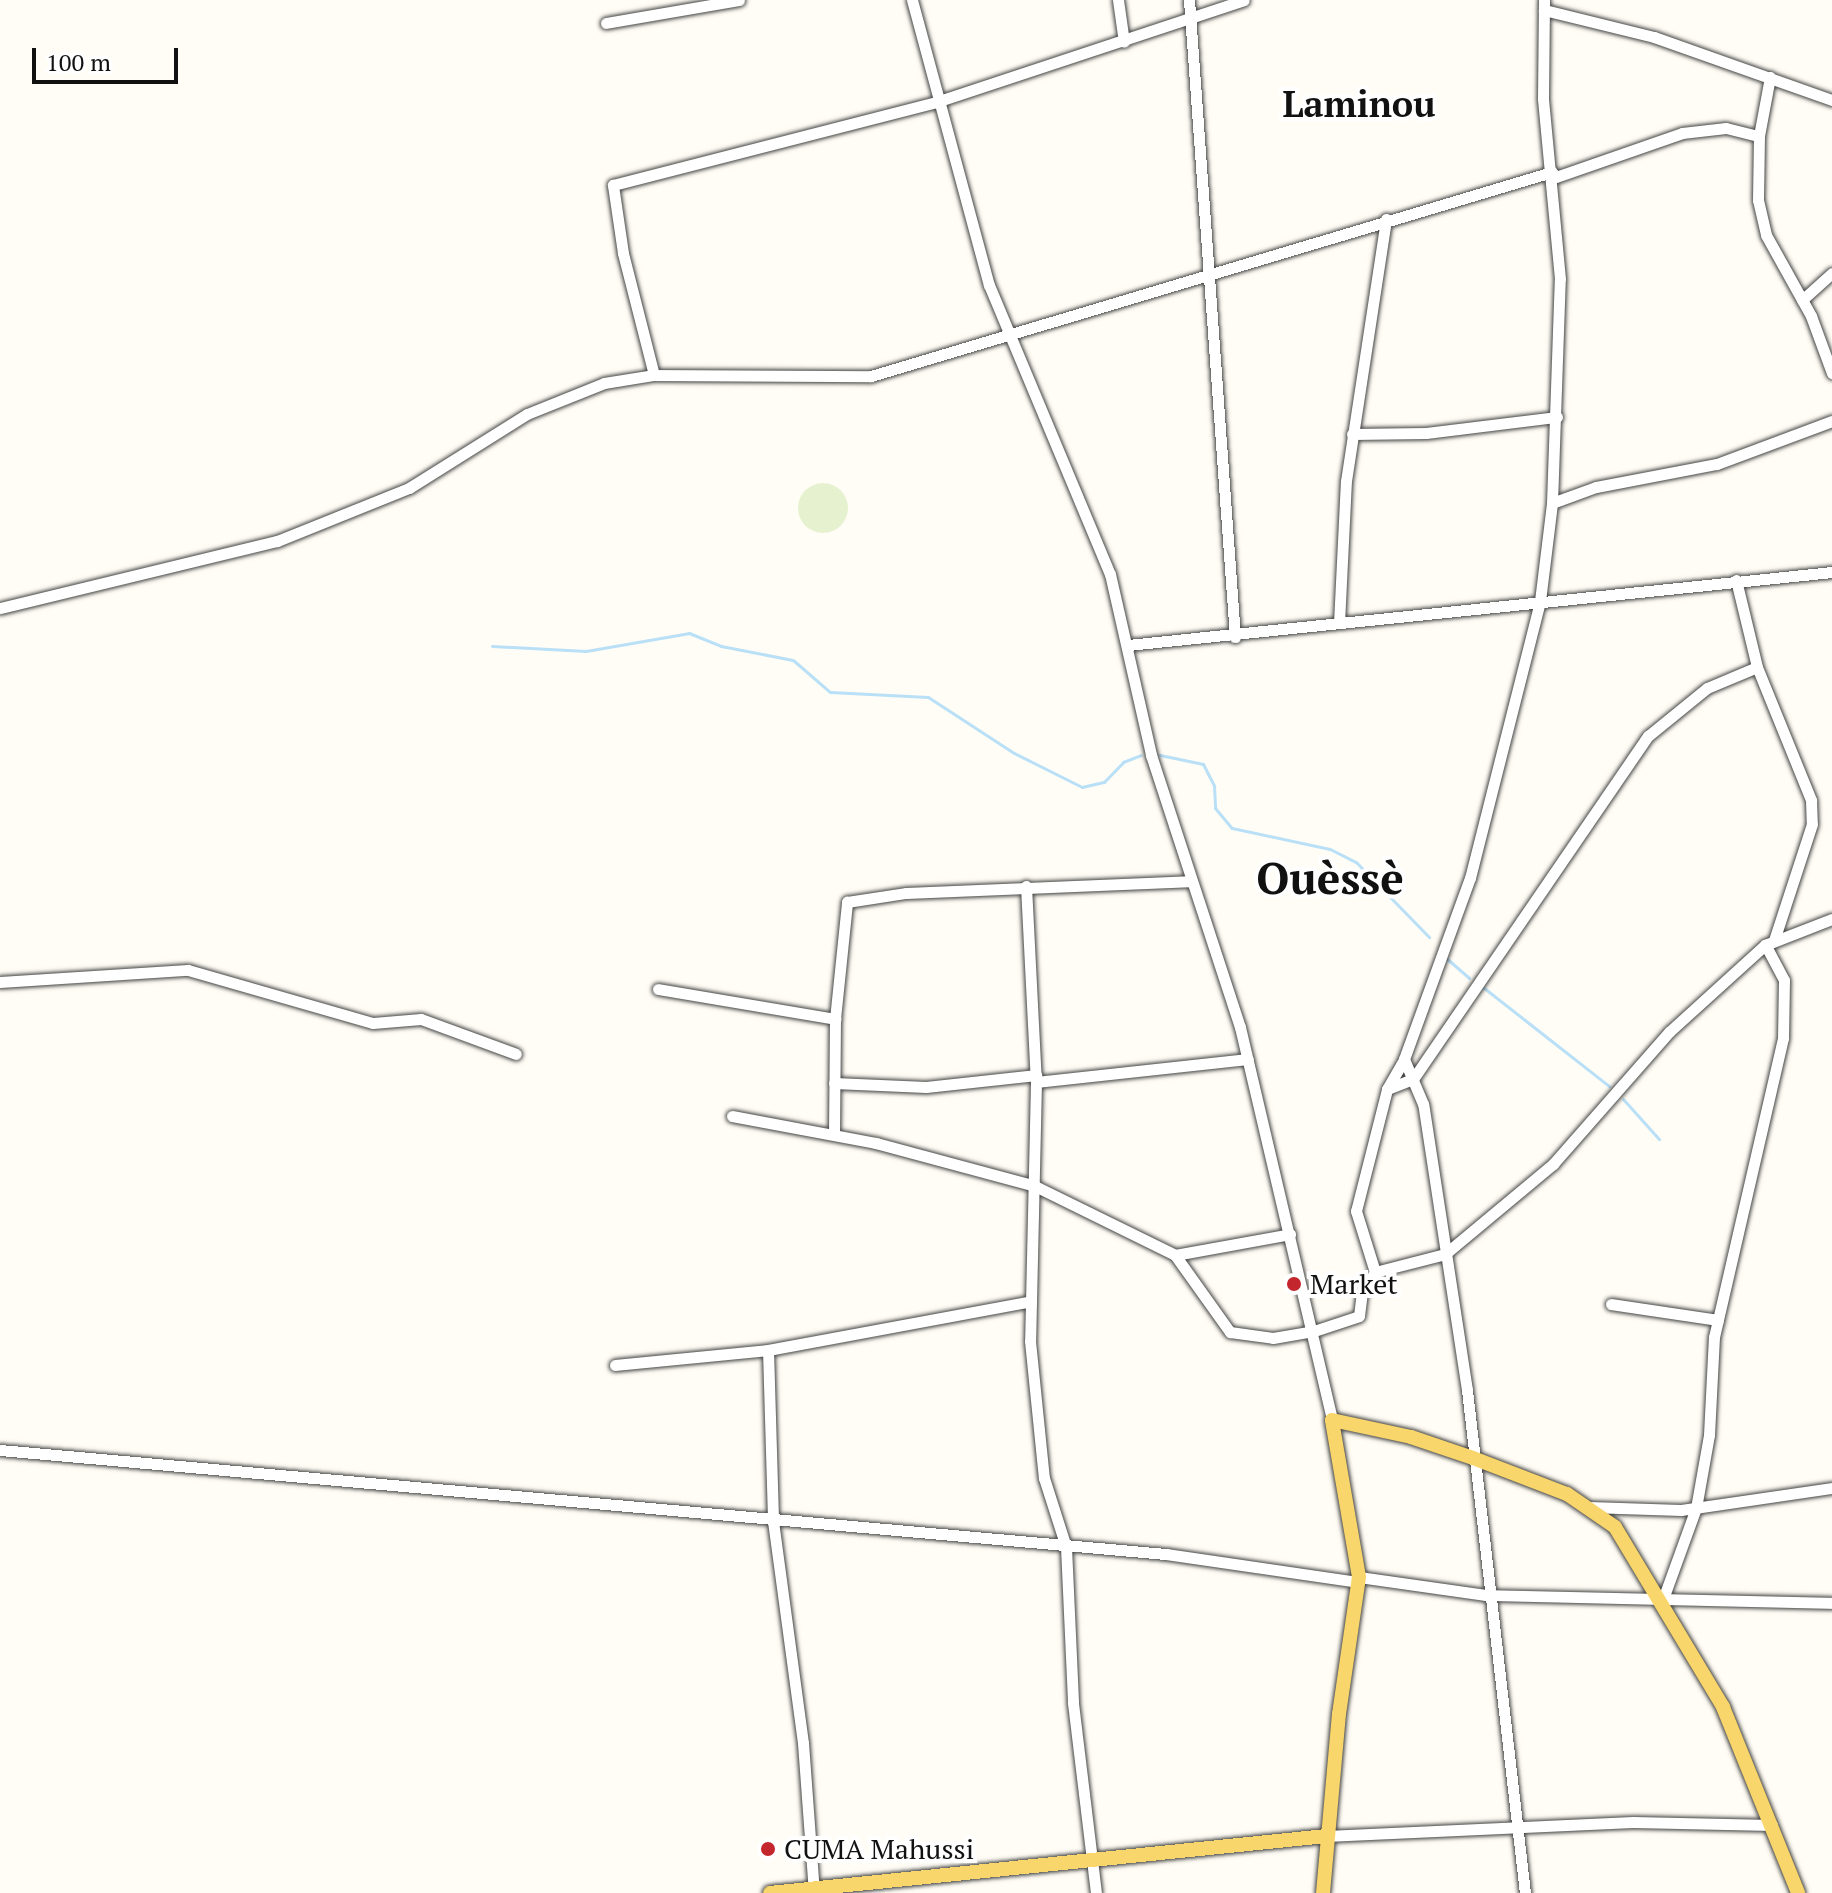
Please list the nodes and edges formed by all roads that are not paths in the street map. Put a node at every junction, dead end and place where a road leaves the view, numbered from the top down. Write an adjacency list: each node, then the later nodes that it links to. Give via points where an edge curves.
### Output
1 (739, 0): 8 (street)
2 (912, 0): 12 (street)
3 (1118, 0): 9 (street)
4 (1189, 0): 7 (street)
5 (1244, 0): 7 (street)
6 (1544, 5): 10 (street); 14 (street, via 1543,98)
7 (1190, 22): 9 (street); 16 (street)
8 (606, 23)
9 (1124, 42): 12 (street)
10 (1770, 77): 11 (street); 13 (street)
11 (1832, 100)
12 (936, 102): 19 (street); 21 (street, via 613,185 623,253)
13 (1759, 136): 14 (street, via 1726,128 1682,133); 18 (street, via 1756,172 1766,235)
14 (1552, 175): 15 (street); 22 (street, via 1560,279)
15 (1386, 219): 16 (street); 24 (street)
16 (1211, 273): 19 (street); 31 (street)
17 (1832, 273): 18 (street)
18 (1802, 300): 20 (street)
19 (1007, 337): 21 (street, via 856,379); 32 (street, via 1099,546)
20 (1832, 373)
21 (654, 375): 29 (street, via 548,403 419,483 277,541)
22 (1557, 417): 24 (street, via 1426,433); 25 (street)
23 (1832, 421): 25 (street, via 1717,464 1596,487)
24 (1352, 434): 30 (street)
25 (1552, 503): 28 (street)
26 (1832, 572): 27 (street)
27 (1736, 580): 28 (street); 33 (street)
28 (1540, 601): 30 (street); 43 (street, via 1470,878)
29 (0, 608)
30 (1339, 623): 31 (street)
31 (1235, 637): 32 (street)
32 (1128, 645): 34 (street, via 1151,755)
33 (1757, 667): 37 (street, via 1806,782 1812,814); 45 (street, via 1707,688 1648,736)
34 (1189, 881): 35 (street); 42 (street)
35 (1026, 886): 40 (street, via 847,902); 44 (street)
36 (1832, 919): 37 (street)
37 (1770, 942): 52 (street, via 1669,1032 1553,1164); 57 (street, via 1784,980 1783,1038)
38 (0, 982): 41 (street, via 188,970 373,1023 421,1019)
39 (658, 989): 40 (street)
40 (835, 1019): 46 (street)
41 (516, 1054)
42 (1248, 1059): 44 (street); 51 (street)
43 (1404, 1059): 45 (street); 47 (street)
44 (1036, 1078): 46 (street, via 926,1087); 50 (street)
45 (1413, 1079): 47 (street); 52 (street, via 1423,1104)
46 (834, 1083): 49 (street)
47 (1387, 1089): 54 (street, via 1356,1211)
48 (732, 1116): 49 (street)
49 (834, 1134): 50 (street)
50 (1035, 1186): 53 (street); 55 (street)
51 (1290, 1234): 53 (street); 58 (street)
52 (1445, 1254): 54 (street); 63 (street)
53 (1175, 1255): 58 (street, via 1230,1332 1273,1338)
54 (1375, 1272): 58 (street, via 1362,1292 1359,1316)
55 (1028, 1302): 59 (street); 68 (street, via 1044,1478)
56 (1611, 1304): 57 (street)
57 (1718, 1320): 66 (street, via 1709,1435)
58 (1314, 1331): 61 (street)
59 (768, 1350): 60 (street); 67 (street)
60 (615, 1365)
61 (1332, 1420): 63 (main road, via 1411,1437); 69 (main road)
62 (0, 1450): 67 (street)
63 (1473, 1458): 65 (main road); 70 (street)
64 (1832, 1488): 66 (street)
65 (1589, 1507): 66 (street); 71 (main road, via 1615,1527)
66 (1696, 1508): 71 (street)
67 (773, 1521): 68 (street); 77 (street, via 803,1743)
68 (1066, 1547): 69 (street); 76 (street, via 1073,1703)
69 (1359, 1579): 70 (street); 75 (main road)
70 (1486, 1595): 71 (street); 74 (street)
71 (1663, 1599): 72 (street); 73 (main road, via 1723,1707)
72 (1832, 1603)
73 (1772, 1825): 74 (street, via 1633,1822); 82 (main road)
74 (1513, 1830): 75 (street); 81 (street)
75 (1326, 1836): 76 (main road); 80 (main road)
76 (1092, 1857): 77 (main road); 79 (street)
77 (814, 1888): 78 (main road)
78 (770, 1893)
79 (1096, 1893)
80 (1323, 1893)
81 (1525, 1893)
82 (1798, 1893)

